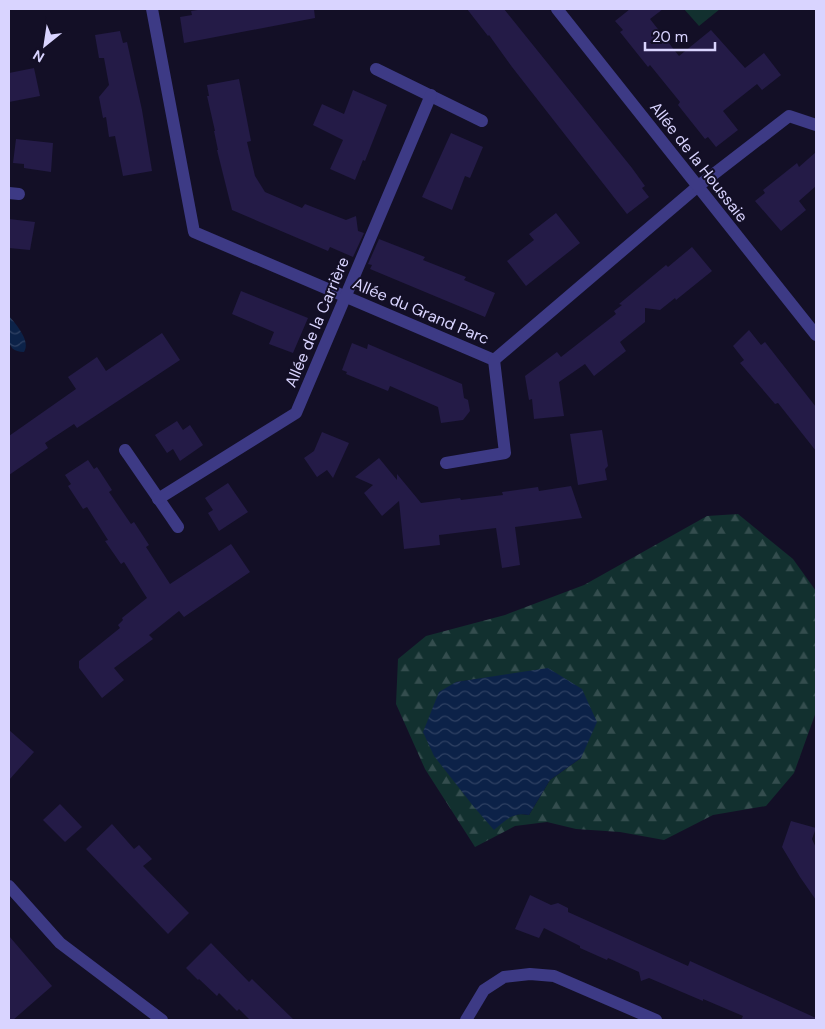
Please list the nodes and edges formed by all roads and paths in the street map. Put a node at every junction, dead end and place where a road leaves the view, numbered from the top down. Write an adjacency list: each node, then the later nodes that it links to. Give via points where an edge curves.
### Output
1 (152, 9): 8 (street, Allée du Grand Parc, via 194,232)
2 (557, 9): 7 (street, Allée de la Houssaie)
3 (376, 69): 4 (street)
4 (430, 95): 5 (street); 8 (street, Allée de la Carrière)
5 (482, 120)
6 (816, 125): 7 (street, Allée du Grand Parc, via 789,116)
7 (697, 187): 9 (street, Allée de la Houssaie); 10 (street, Allée du Grand Parc)
8 (345, 297): 10 (street, Allée du Grand Parc); 13 (street, Allée de la Carrière, via 296,414)
9 (816, 335)
10 (494, 360): 12 (street, via 504,452)
11 (125, 450): 13 (street)
12 (446, 463)
13 (158, 499): 14 (street)
14 (178, 527)
15 (9, 886): 16 (street, via 60,943)
16 (162, 1020)
17 (466, 1020): 18 (street, via 484,990 504,977 530,974 554,976)
18 (656, 1020)

